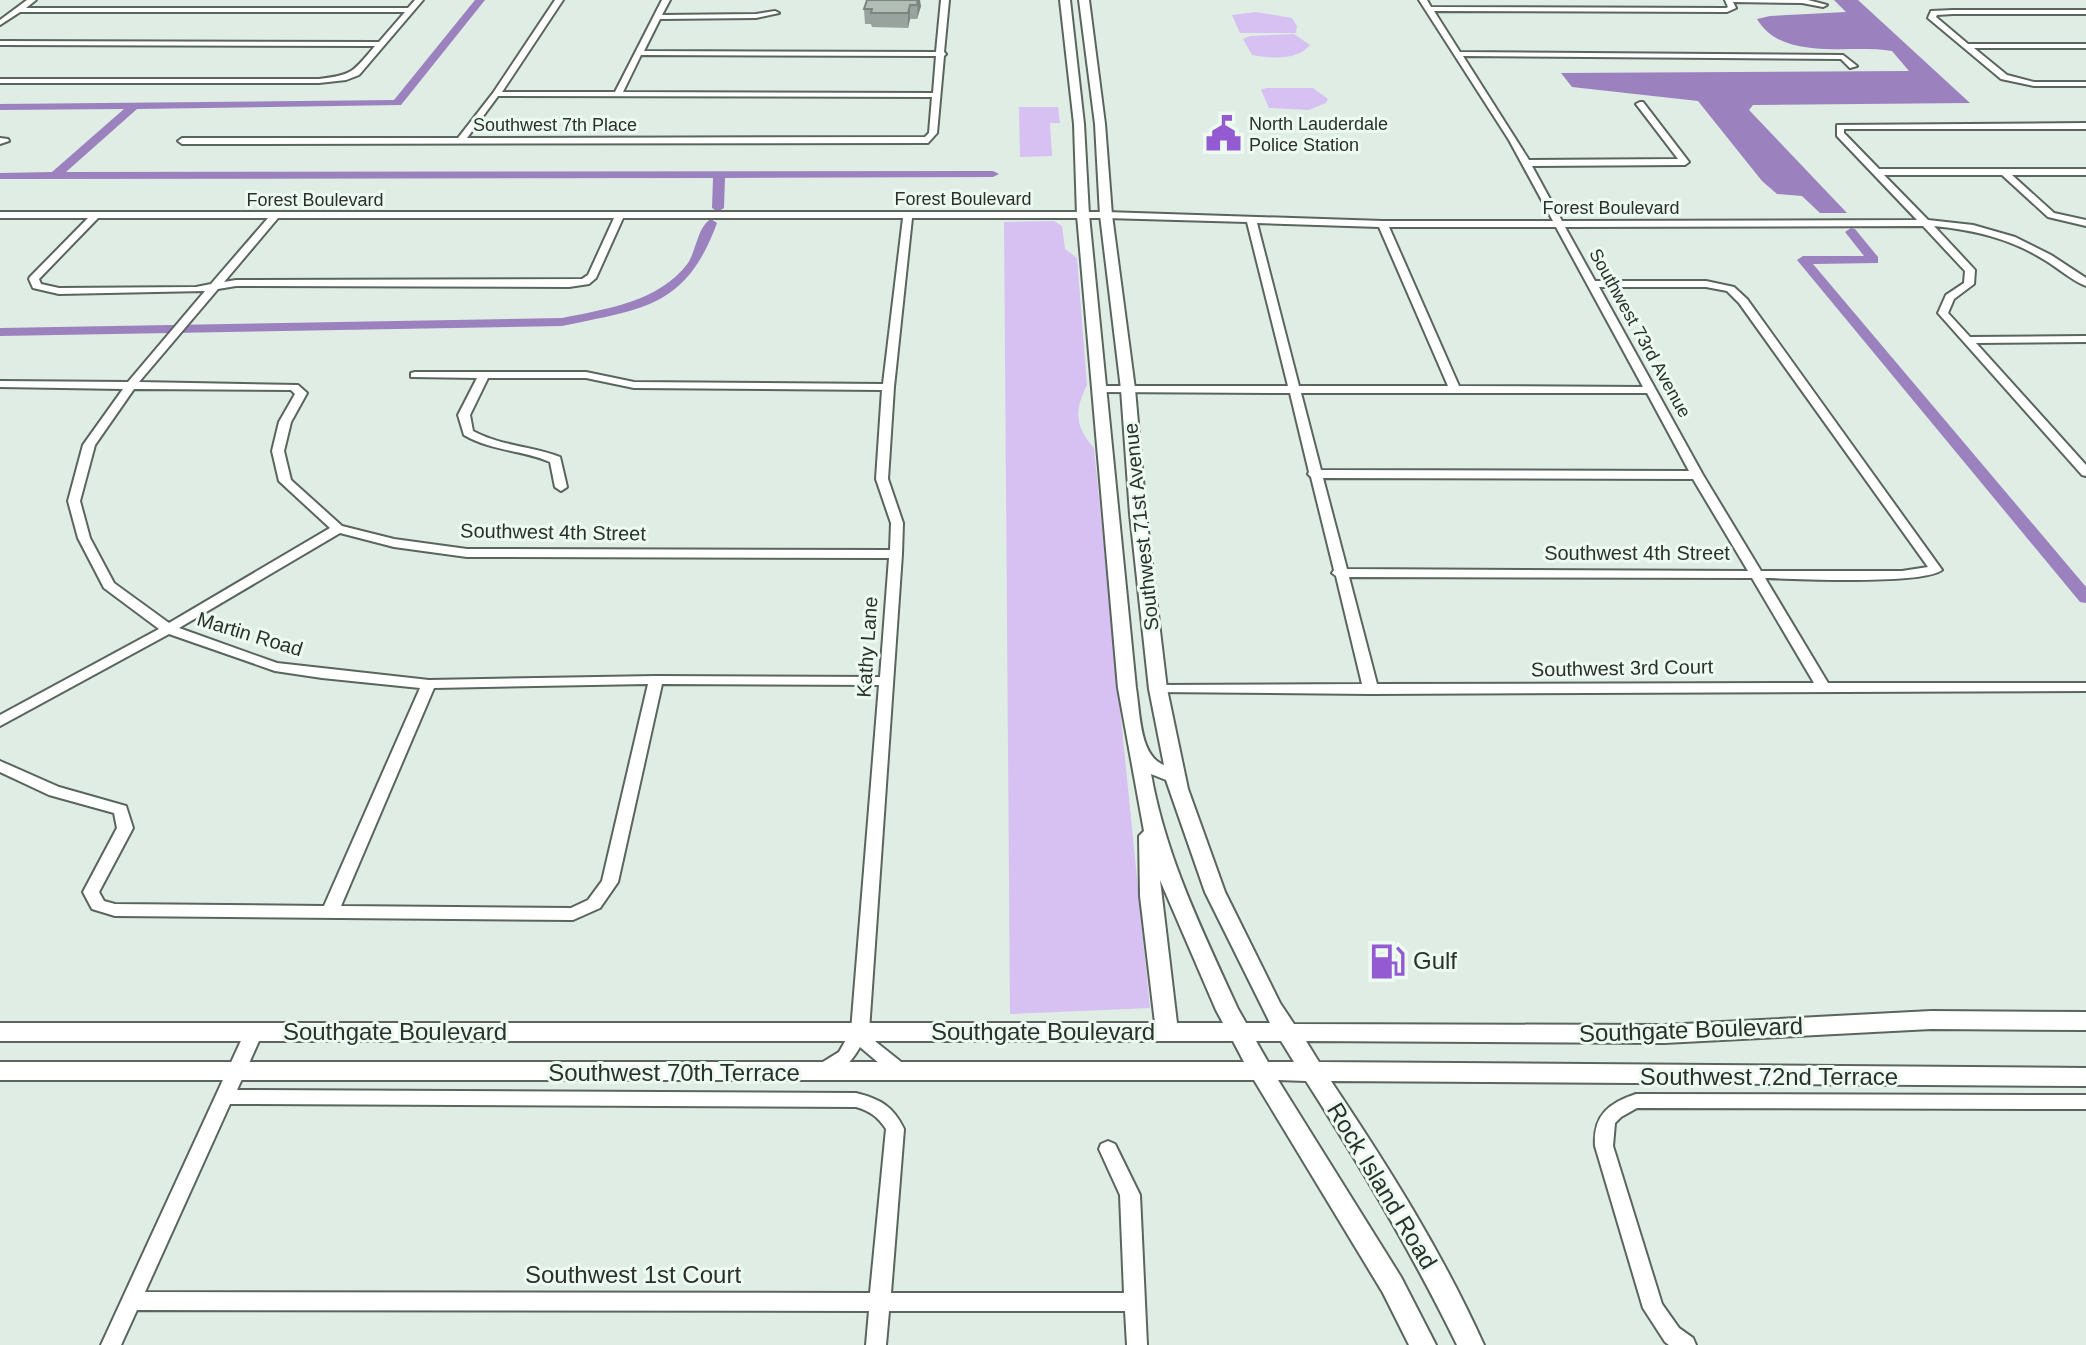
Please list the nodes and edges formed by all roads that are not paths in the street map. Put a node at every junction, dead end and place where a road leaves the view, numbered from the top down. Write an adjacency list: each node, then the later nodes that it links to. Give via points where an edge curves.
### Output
1 (32, 0): 10 (street)
2 (419, 0): 11 (street)
3 (559, 0): 26 (street)
4 (666, 0): 14 (street)
5 (945, 0): 21 (street)
6 (1065, 0): 40 (main road, Southwest 71st Avenue)
7 (1084, 0): 41 (main road, Southwest 71st Avenue)
8 (1427, 5): 9 (street, via 1727,10 1732,8 1729,0); 22 (street, Southwest 73rd Avenue)
9 (1823, 5)
10 (18, 10): 11 (street); 15 (street)
11 (411, 10): 17 (street)
12 (2086, 12): 18 (street, via 1934,13 1932,18)
13 (775, 13): 14 (street)
14 (658, 17): 20 (street)
15 (0, 23)
16 (0, 43): 17 (street)
17 (380, 44): 24 (street, via 356,73 319,81)
18 (1965, 46): 19 (street); 25 (street, via 2016,82)
19 (2086, 46)
20 (639, 53): 21 (street); 27 (street)
21 (942, 54): 28 (street)
22 (1459, 54): 23 (street, via 1843,57); 33 (street, Southwest 73rd Avenue)
23 (1853, 66)
24 (0, 81)
25 (2086, 84)
26 (496, 94): 27 (street); 32 (street)
27 (617, 95): 28 (street)
28 (936, 95): 32 (street, Southwest 7th Place, via 928,140)
29 (1640, 104): 33 (street, via 1685,162)
30 (2086, 126): 34 (street, via 1840,127 1840,134)
31 (182, 141): 32 (street, Southwest 7th Place)
32 (460, 141)
33 (1526, 163): 48 (street, Southwest 73rd Avenue)
34 (1875, 172): 35 (street); 45 (street)
35 (2004, 172): 36 (street); 46 (street, via 2051,215)
36 (2086, 172)
37 (0, 215): 42 (street, Forest Boulevard)
38 (620, 215): 39 (street, Forest Boulevard); 43 (street, Forest Boulevard); 51 (street, via 585,282)
39 (908, 215): 40 (street, Forest Boulevard); 58 (street, Kathy Lane)
40 (1083, 215): 41 (street, Forest Boulevard); 59 (main road, Southwest 71st Avenue)
41 (1106, 215): 44 (street, Forest Boulevard); 60 (main road, Southwest 71st Avenue)
42 (95, 216): 43 (street, Forest Boulevard); 51 (street, via 34,279 37,286 59,291 196,290)
43 (275, 216): 51 (street, Martin Road)
44 (1251, 219): 47 (street, Forest Boulevard); 61 (street)
45 (1926, 223): 48 (street, Forest Boulevard); 49 (street, Forest Boulevard, via 1999,233 2045,253); 53 (street, via 1970,270 1969,284 1950,297 1943,313)
46 (2086, 223)
47 (1383, 224): 48 (street, Forest Boulevard); 62 (street)
48 (1560, 224): 50 (street, Southwest 73rd Avenue)
49 (2086, 283)
50 (1591, 284): 63 (street, Southwest 73rd Avenue); 71 (street, Southwest 4th Street, via 1706,284 1730,289 1936,570 1902,575)
51 (217, 285): 57 (street, Martin Road)
52 (2086, 339): 53 (street)
53 (1967, 340): 64 (street)
54 (415, 375): 55 (street)
55 (484, 375): 58 (street, via 586,375 634,385); 67 (street, via 464,415 468,433 483,443 556,460)
56 (0, 384): 57 (street)
57 (131, 385): 68 (street, Southwest 4th Street, via 294,387 301,393 285,422 278,451 285,481); 72 (street, Martin Road, via 89,445 74,501 84,538 109,585)
58 (888, 387): 69 (street, Kathy Lane, via 882,479 897,523)
59 (1101, 389): 60 (street); 81 (main road, Southwest 71st Avenue)
60 (1128, 389): 61 (street); 78 (main road, Southwest 71st Avenue)
61 (1292, 390): 62 (street); 65 (street)
62 (1455, 390): 63 (street)
63 (1650, 390): 66 (street, Southwest 73rd Avenue)
64 (2086, 472)
65 (1314, 474): 66 (street); 70 (street)
66 (1697, 475): 71 (street, Southwest 73rd Avenue)
67 (561, 487)
68 (338, 529): 69 (street, Southwest 4th Street, via 467,553); 72 (street)
69 (896, 554): 74 (street, Kathy Lane)
70 (1338, 573): 71 (street, Southwest 4th Street); 79 (street)
71 (1755, 573): 76 (street, Southwest 73rd Avenue)
72 (168, 629): 75 (street, Martin Road, via 275,667); 80 (street)
73 (656, 680): 74 (street, Martin Road); 75 (street, Martin Road); 85 (street, via 610,882 594,904 573,914 547,916)
74 (886, 681): 89 (street, Kathy Lane)
75 (429, 684): 85 (street)
76 (1823, 686): 77 (street, Southwest 3rd Court); 79 (street, Southwest 3rd Court)
77 (2086, 687)
78 (1158, 689): 79 (street, Southwest 3rd Court); 83 (main road, Southwest 71st Avenue)
79 (1371, 690)
80 (0, 721)
81 (1135, 749): 83 (main road, via 1148,766); 84 (main road, Southwest 71st Avenue)
82 (0, 766): 85 (street, via 54,791 121,810 125,828 91,892 98,905 115,910)
83 (1175, 776): 92 (main road, Southwest 71st Avenue, via 1215,892)
84 (1149, 816): 90 (main road, via 1150,896); 91 (main road, Southwest 71st Avenue, via 1194,939)
85 (330, 912)
86 (2086, 1021): 92 (main road, Southgate Boulevard, via 1931,1020 1664,1034)
87 (0, 1032): 88 (main road, Southgate Boulevard)
88 (254, 1032): 89 (main road, Southgate Boulevard); 93 (street)
89 (860, 1032): 90 (main road, Southgate Boulevard); 94 (street, via 845,1057); 95 (street)
90 (1167, 1032): 91 (main road, Southgate Boulevard)
91 (1239, 1032): 92 (main road, Southgate Boulevard); 97 (main road, Rock Island Road)
92 (1285, 1032): 98 (main road, Rock Island Road)
93 (236, 1070): 94 (main road, Southgate Boulevard); 96 (main road, Southgate Boulevard); 100 (street)
94 (824, 1070): 95 (main road, Southgate Boulevard)
95 (899, 1070): 97 (main road, Southgate Boulevard)
96 (0, 1071)
97 (1261, 1071): 98 (main road, Southgate Boulevard); 110 (main road, Rock Island Road)
98 (1311, 1071): 99 (main road, Southgate Boulevard); 111 (main road, Rock Island Road, via 1402,1214)
99 (2086, 1077)
100 (224, 1097): 103 (street); 104 (street, Southwest 70th Terrace, via 856,1100 878,1106 895,1129)
101 (2086, 1102): 106 (street, Southwest 72nd Terrace, via 1636,1101 1610,1112 1604,1146 1653,1308)
102 (1108, 1149): 105 (street, via 1130,1195)
103 (132, 1301): 104 (street, Southwest 1st Court); 107 (street)
104 (880, 1301): 105 (street, Southwest 1st Court); 108 (street, Southwest 70th Terrace)
105 (1135, 1302): 109 (street)
106 (1685, 1344)
107 (111, 1345)
108 (876, 1345)
109 (1137, 1345)
110 (1423, 1345)
111 (1471, 1345)

